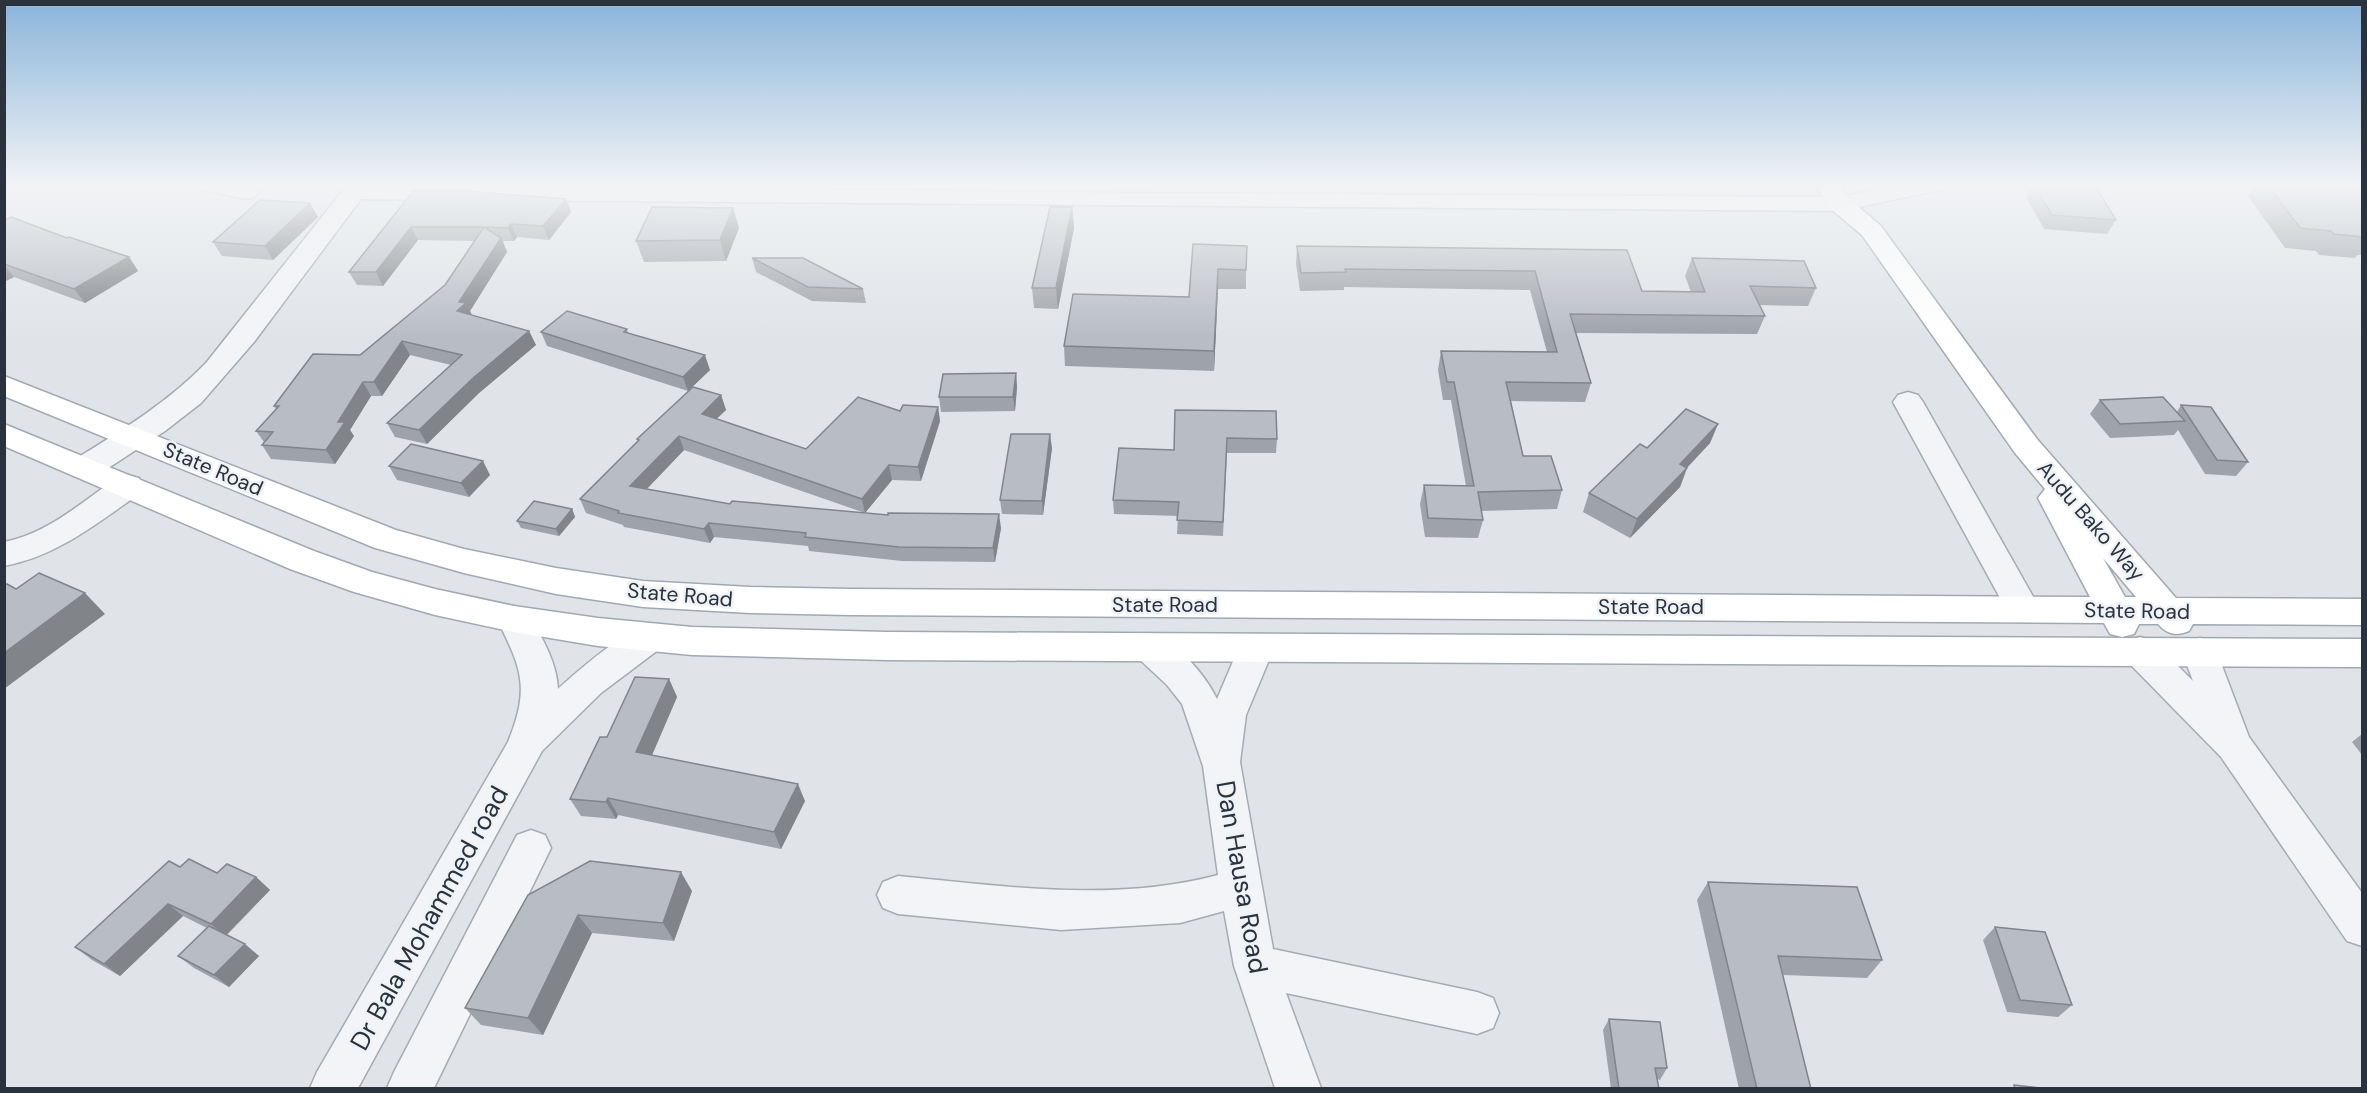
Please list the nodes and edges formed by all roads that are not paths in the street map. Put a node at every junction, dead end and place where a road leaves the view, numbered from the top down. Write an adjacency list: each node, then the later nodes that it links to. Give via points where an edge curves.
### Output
1 (321, 235): 6 (street, via 216,370 191,396)
2 (1875, 235): 7 (main road, Audu Bako Way)
3 (4, 385): 6 (main road, State Road)
4 (1908, 402): 11 (street)
5 (4, 434): 8 (main road, State Road)
6 (135, 436): 8 (street); 11 (main road, State Road, via 387,540 556,581 643,594 861,603)
7 (2026, 446): 12 (main road, Audu Bako Way); 13 (main road, Audu Bako Way)
8 (85, 468): 9 (main road, State Road)
9 (128, 486): 10 (street, via 38,546); 15 (main road, State Road, via 366,583)
10 (4, 554)
11 (2023, 609): 12 (main road, State Road)
12 (2113, 609): 13 (main road, State Road); 19 (main road, Audu Bako Way)
13 (2170, 612): 14 (main road, State Road); 20 (main road, Audu Bako Way)
14 (2362, 612)
15 (514, 619): 16 (main road, State Road); 23 (street, via 536,662 541,688 538,715)
16 (650, 637): 17 (main road, State Road, via 792,645); 23 (street, via 588,683)
17 (1151, 648): 18 (main road, State Road); 24 (street, Dan Hausa Road, via 1180,675 1197,698)
18 (1256, 648): 19 (main road, State Road); 24 (street, Dan Hausa Road, via 1228,715)
19 (2140, 651): 20 (main road, State Road); 22 (street)
20 (2200, 652): 21 (main road, State Road); 22 (street)
21 (2362, 653)
22 (2234, 746): 28 (street)
23 (525, 747): 31 (street, Dr Bala Mohammed road)
24 (1222, 766): 26 (street, Dan Hausa Road)
25 (531, 848): 32 (street)
26 (1240, 888): 27 (street, via 1180,904 1061,911); 29 (street, Dan Hausa Road)
27 (898, 895)
28 (2362, 927)
29 (1255, 966): 30 (street); 33 (street, Dan Hausa Road)
30 (1477, 1013)
31 (333, 1089)
32 (410, 1089)
33 (1298, 1089)

